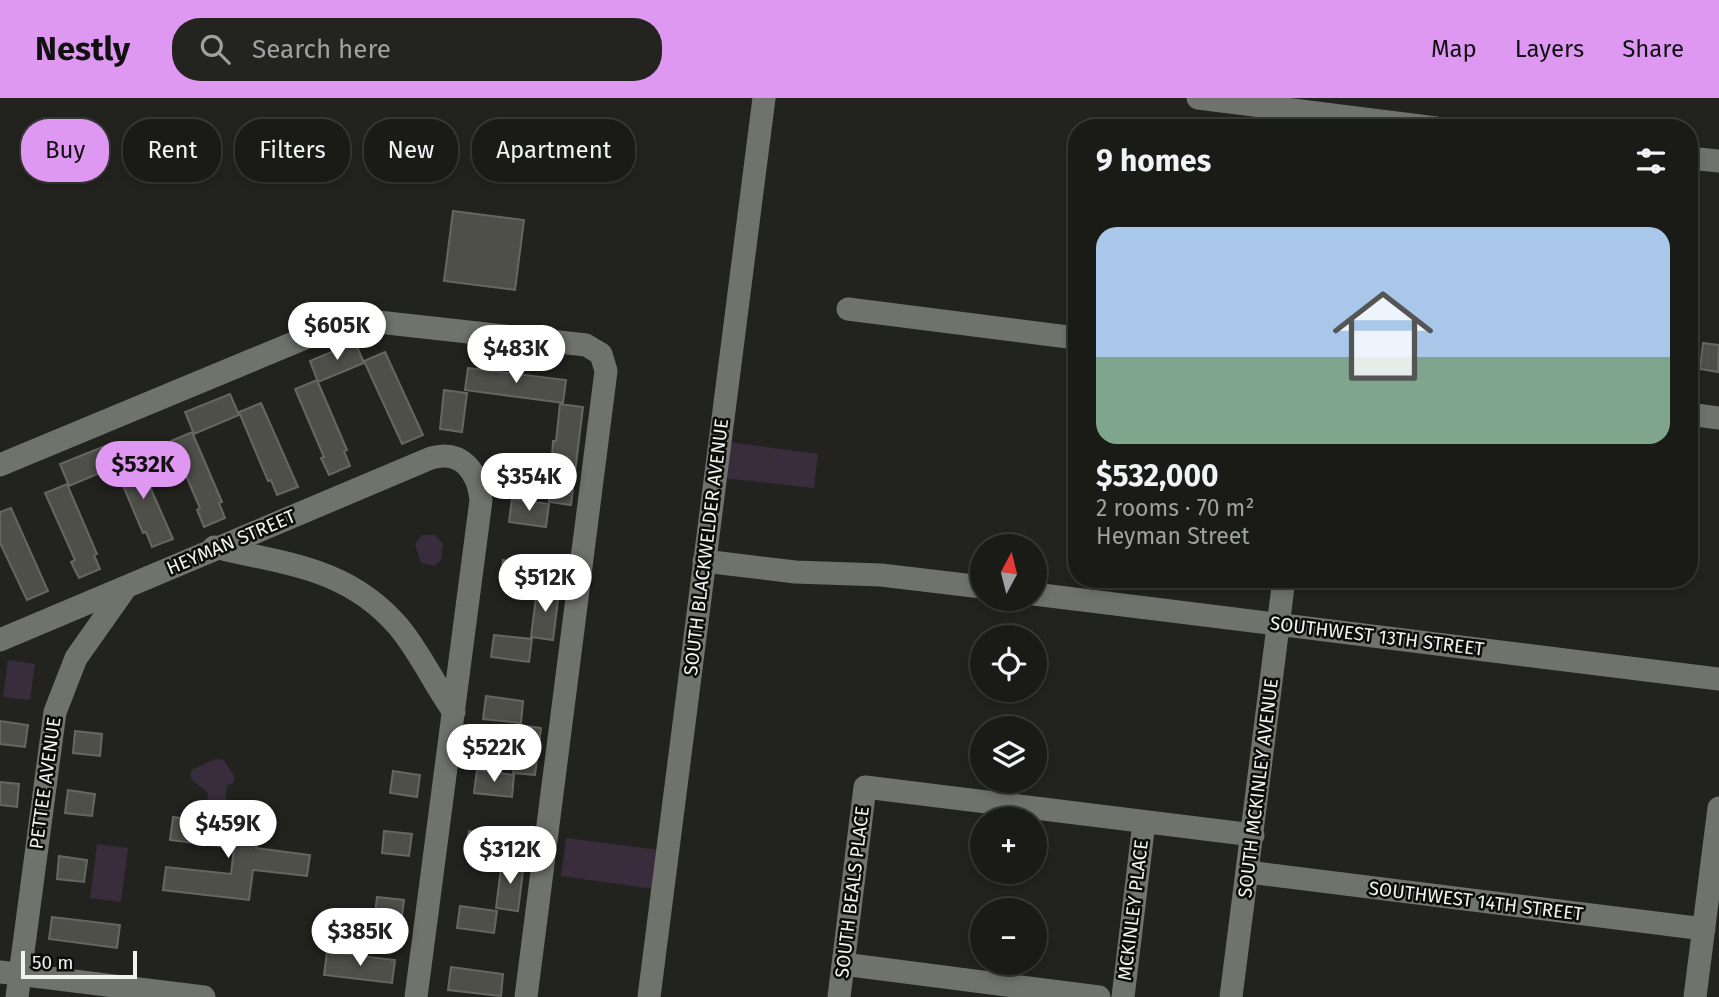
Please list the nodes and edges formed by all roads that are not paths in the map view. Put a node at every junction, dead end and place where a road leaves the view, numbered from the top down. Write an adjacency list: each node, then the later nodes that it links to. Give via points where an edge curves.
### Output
1 (764, 98): 13 (street, SOUTH BLACKWELDER AVENUE)
2 (1198, 98): 3 (street)
3 (1341, 114): 4 (street)
4 (1375, 119)
5 (1698, 159): 6 (street)
6 (1719, 161)
7 (848, 309): 8 (street)
8 (1068, 337)
9 (1698, 415): 10 (street)
10 (1719, 418)
11 (0, 465): 31 (street, via 351,319 586,345 601,354 606,371)
12 (215, 548): 15 (street, HEYMAN STREET); 21 (street, via 304,565 370,599 400,627); 21 (street, HEYMAN STREET, via 431,458 463,461 476,476 481,500)
13 (704, 561): 14 (street); 32 (street, SOUTH BLACKWELDER AVENUE)
14 (970, 586)
15 (126, 588): 19 (street, HEYMAN STREET); 28 (street, PETTEE AVENUE, via 76,658 55,712)
16 (1283, 588): 18 (street, SOUTH MCKINLEY AVENUE)
17 (1047, 596): 18 (street, SOUTHWEST 13TH STREET)
18 (1278, 624): 20 (street, SOUTHWEST 13TH STREET); 24 (street, SOUTH MCKINLEY AVENUE)
19 (0, 640)
20 (1719, 679)
21 (454, 712): 30 (street)
22 (1719, 807): 26 (street)
23 (1144, 822): 24 (street); 27 (street, SOUTH BEALS PLACE, via 865,787); 35 (street, MCKINLEY PLACE)
24 (1253, 835): 25 (street, SOUTH MCKINLEY AVENUE)
25 (1248, 872): 26 (street, SOUTHWEST 14TH STREET); 36 (street, SOUTH MCKINLEY AVENUE)
26 (1703, 929): 37 (street)
27 (843, 964): 33 (street, SOUTH BEALS PLACE); 34 (street)
28 (12, 981): 29 (street)
29 (202, 997)
30 (416, 997)
31 (526, 997)
32 (649, 997)
33 (839, 997)
34 (1099, 997)
35 (1123, 997)
36 (1231, 997)
37 (1695, 997)

